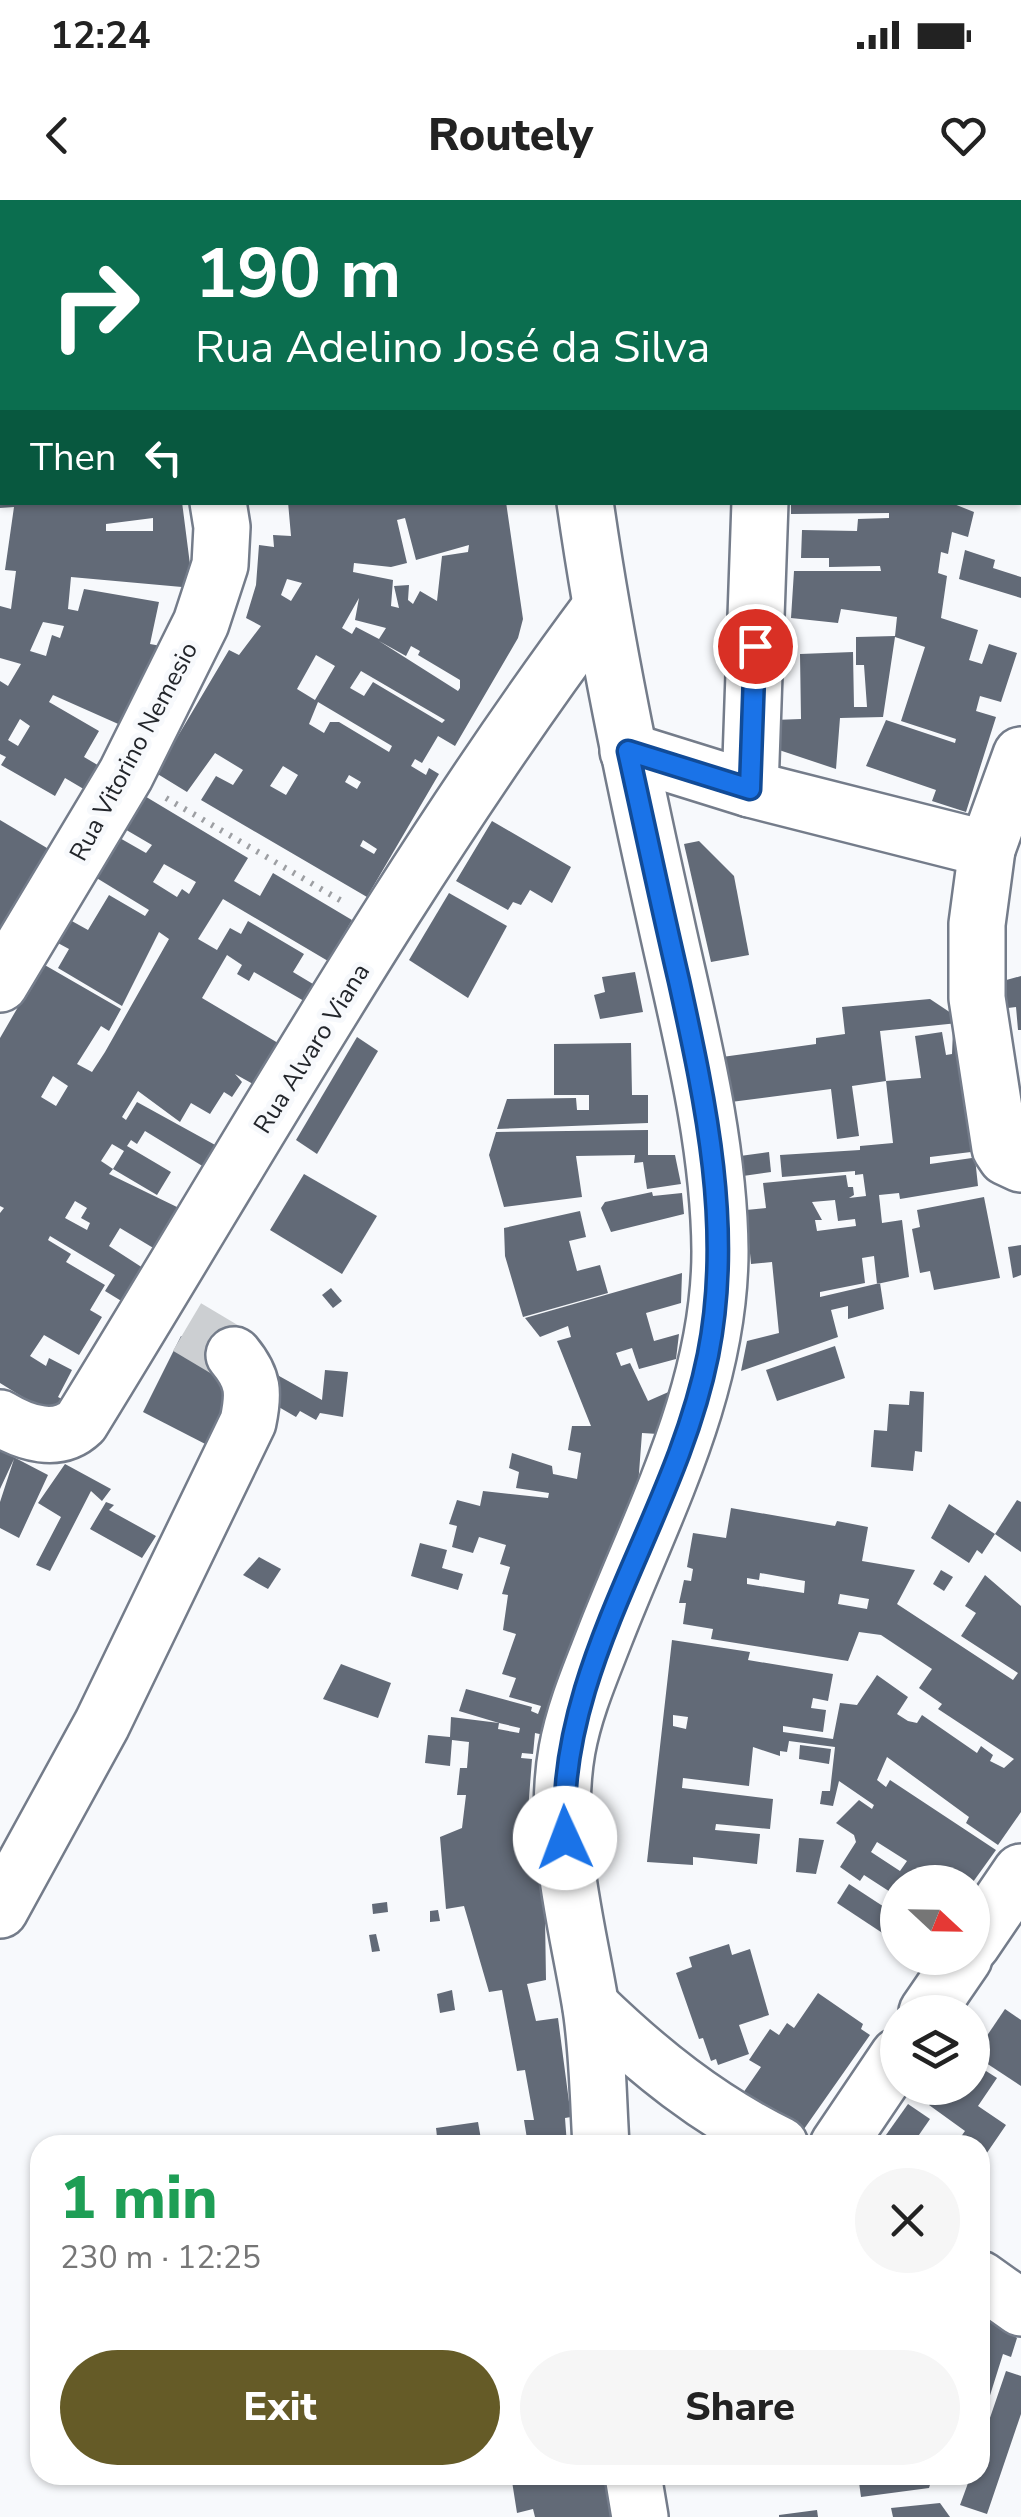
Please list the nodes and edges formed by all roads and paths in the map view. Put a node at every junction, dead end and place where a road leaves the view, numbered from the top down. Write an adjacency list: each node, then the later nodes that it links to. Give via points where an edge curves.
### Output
1 (218, 505): 7 (street, Rua Vitorino Nemesio, via 214,591)
2 (585, 505): 4 (street)
3 (760, 505): 8 (street)
4 (600, 608): 5 (street); 10 (street, Rua Alvaro Viana, via 535,693)
5 (628, 751): 8 (street); 18 (street, via 711,1128 720,1254 709,1352 684,1448 618,1601 567,1749 562,1795 569,1896)
6 (1021, 755): 9 (street)
7 (126, 774): 10 (path); 11 (street, Rua Vitorino Nemesio)
8 (750, 789): 9 (street)
9 (987, 849): 12 (street, via 977,998 1000,1148)
10 (386, 926): 14 (street, Rua Alvaro Viana, via 168,1318 72,1431 48,1436)
11 (0, 984)
12 (1021, 1164)
13 (234, 1356): 16 (street, via 254,1392 248,1422 102,1724)
14 (0, 1418)
15 (1021, 1872): 17 (street)
16 (0, 1910)
17 (990, 1918)
18 (591, 2006): 20 (street); 21 (street, via 701,2101)
19 (880, 2083): 22 (street)
20 (600, 2135)
21 (762, 2135)
22 (845, 2135)
23 (990, 2286): 24 (street)
24 (1021, 2308)
25 (635, 2485): 26 (street)
26 (640, 2517)

